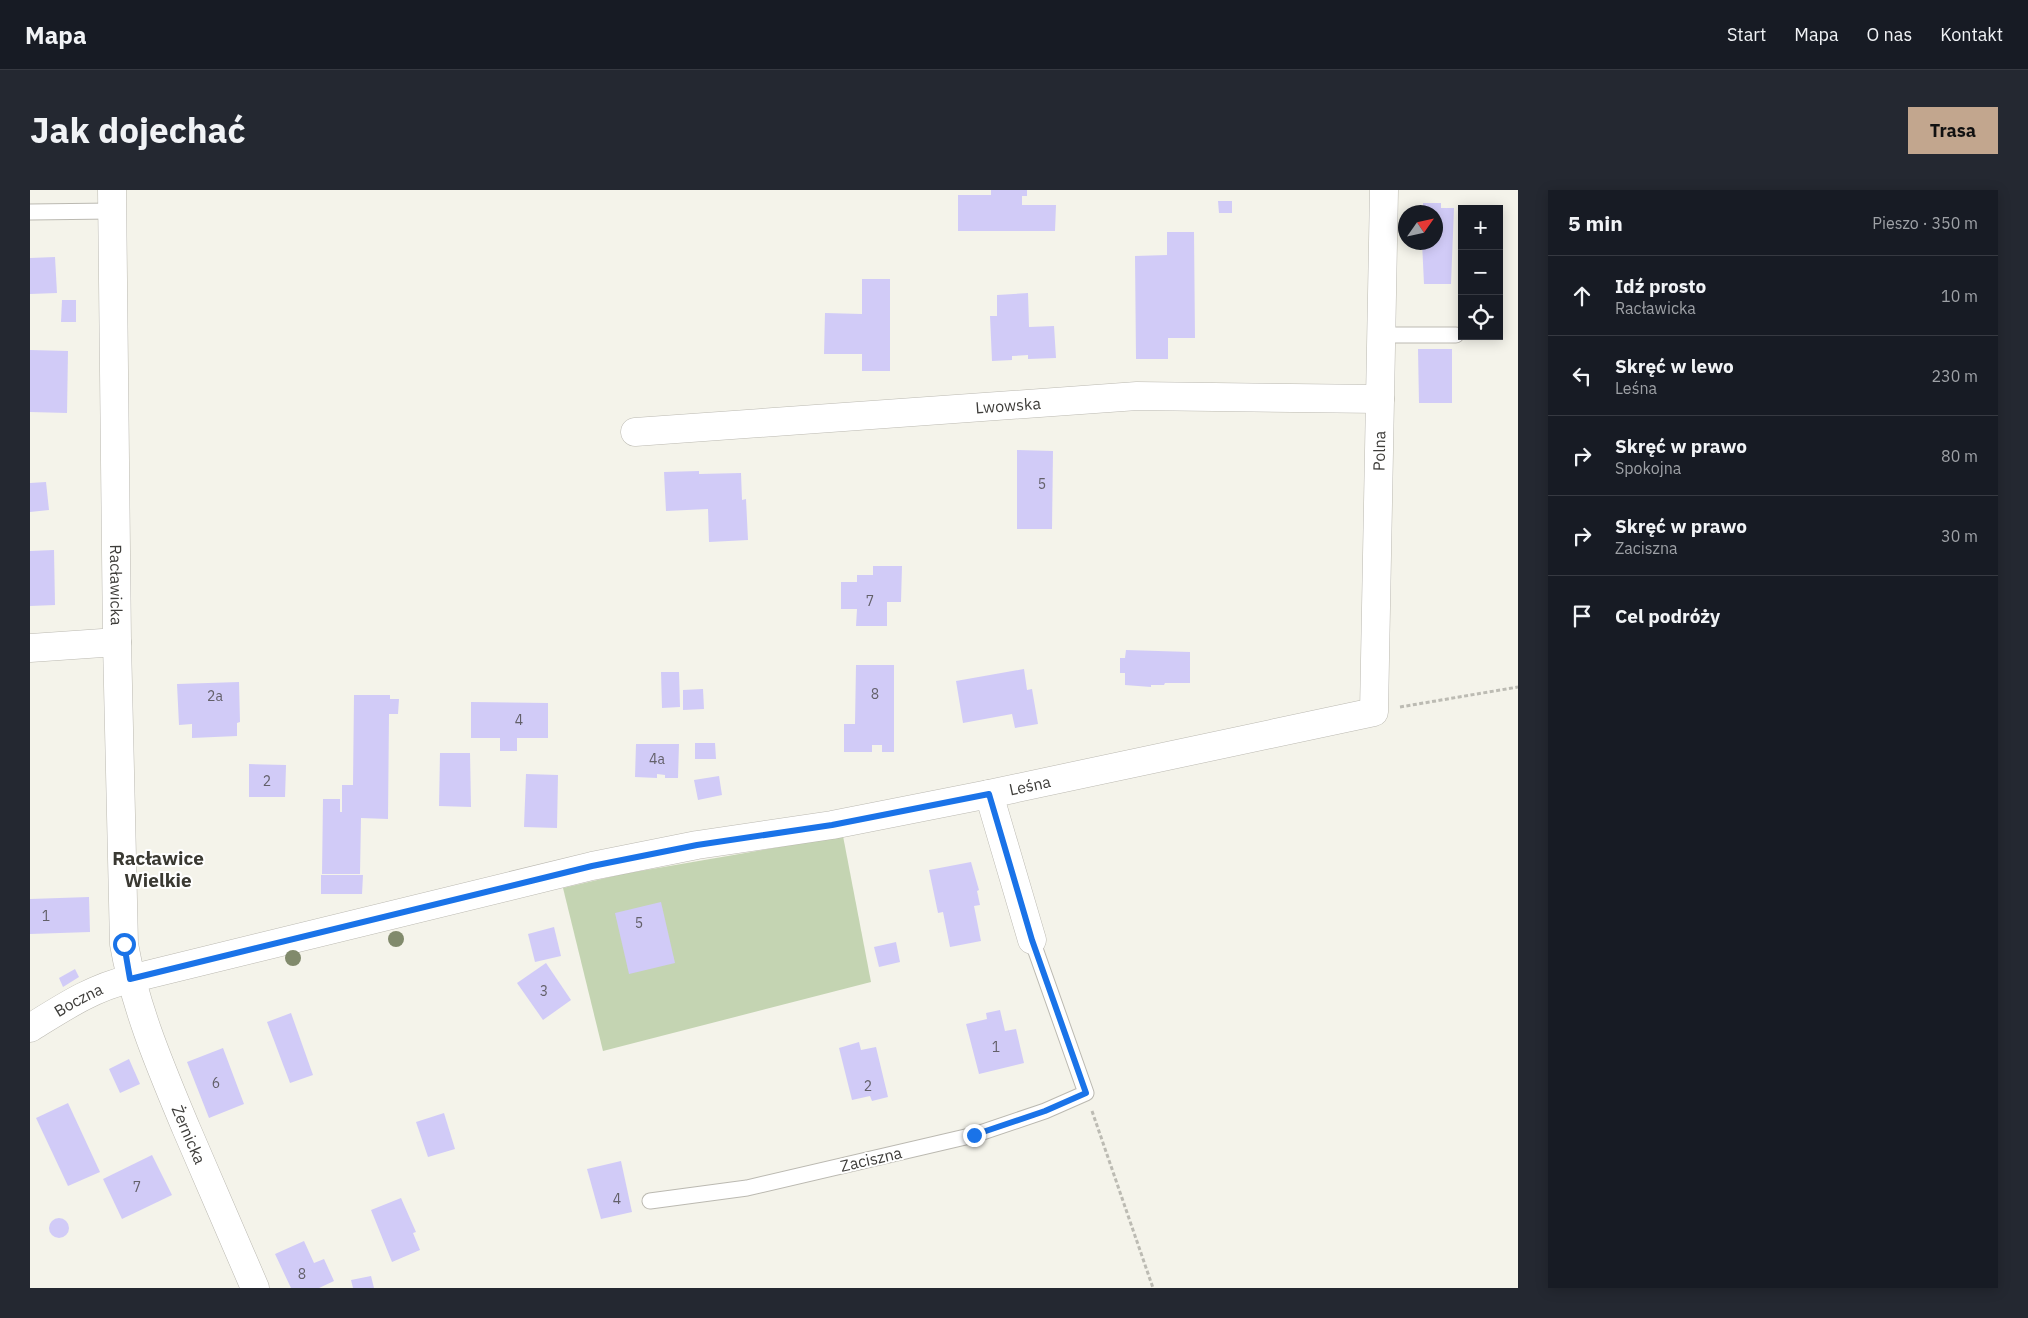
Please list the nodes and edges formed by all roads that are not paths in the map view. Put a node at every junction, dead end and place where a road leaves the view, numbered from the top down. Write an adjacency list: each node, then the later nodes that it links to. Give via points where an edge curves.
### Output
1 (1384, 190): 4 (street, Polna)
2 (112, 200): 3 (lane); 8 (street, Racławicka)
3 (30, 212)
4 (1381, 336): 5 (lane); 6 (street, Polna)
5 (1456, 336)
6 (1380, 399): 7 (street, Lwowska, via 1136,396); 10 (street, Polna)
7 (635, 432)
8 (117, 642): 9 (street); 13 (street, Racławicka, via 124,944)
9 (30, 648)
10 (1374, 712): 11 (street, Leśna)
11 (989, 794): 12 (street); 13 (street, Leśna, via 592,866)
12 (1032, 940): 15 (lane, Zaciszna, via 1086,1093 974,1135 747,1188)
13 (130, 979): 14 (street, Boczna, via 107,984 78,998); 16 (street, Żernicka, via 174,1100)
14 (30, 1028)
15 (650, 1201)
16 (256, 1288)

